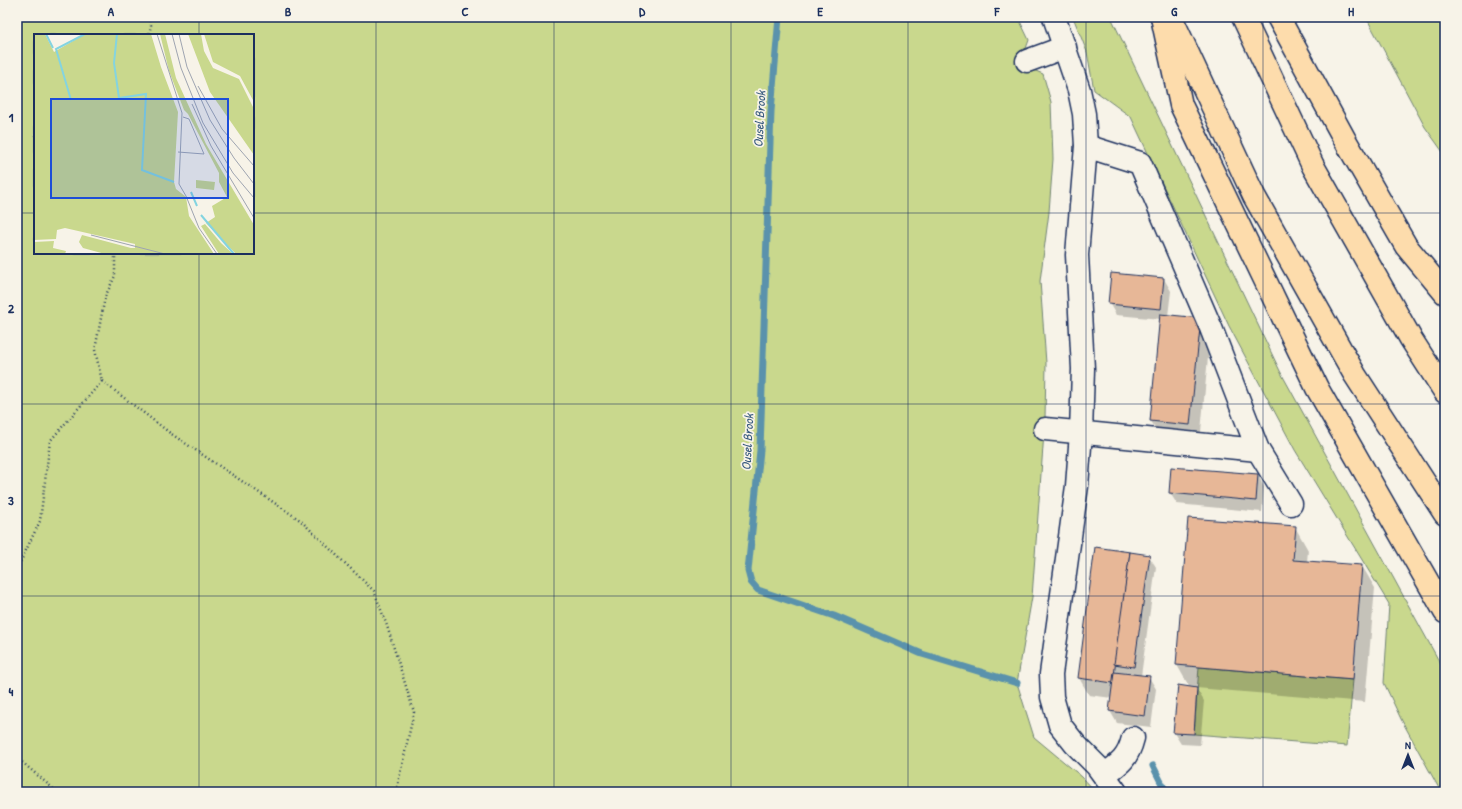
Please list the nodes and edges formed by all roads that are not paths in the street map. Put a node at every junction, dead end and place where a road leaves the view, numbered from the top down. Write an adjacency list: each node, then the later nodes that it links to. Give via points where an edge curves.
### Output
1 (1054, 17): 6 (lane)
2 (1162, 17): 16 (highway, via 1180,105 1317,388)
3 (1171, 17): 15 (highway, via 1254,196 1355,375)
4 (1243, 17): 10 (highway, via 1313,166 1411,339)
5 (1278, 17): 9 (highway, via 1406,246)
6 (1065, 47): 7 (lane); 8 (lane, via 1079,90)
7 (1028, 61)
8 (1086, 146): 12 (lane, via 1077,255 1083,368); 13 (lane, via 1140,163 1211,328)
9 (1445, 293)
10 (1445, 392)
11 (1045, 430): 12 (lane)
12 (1081, 433): 13 (lane); 18 (lane, via 1077,486 1051,674 1052,697 1060,725)
13 (1258, 450): 14 (lane)
14 (1291, 504)
15 (1445, 514)
16 (1445, 612)
17 (1133, 738): 18 (lane, via 1131,747)
18 (1110, 783)

